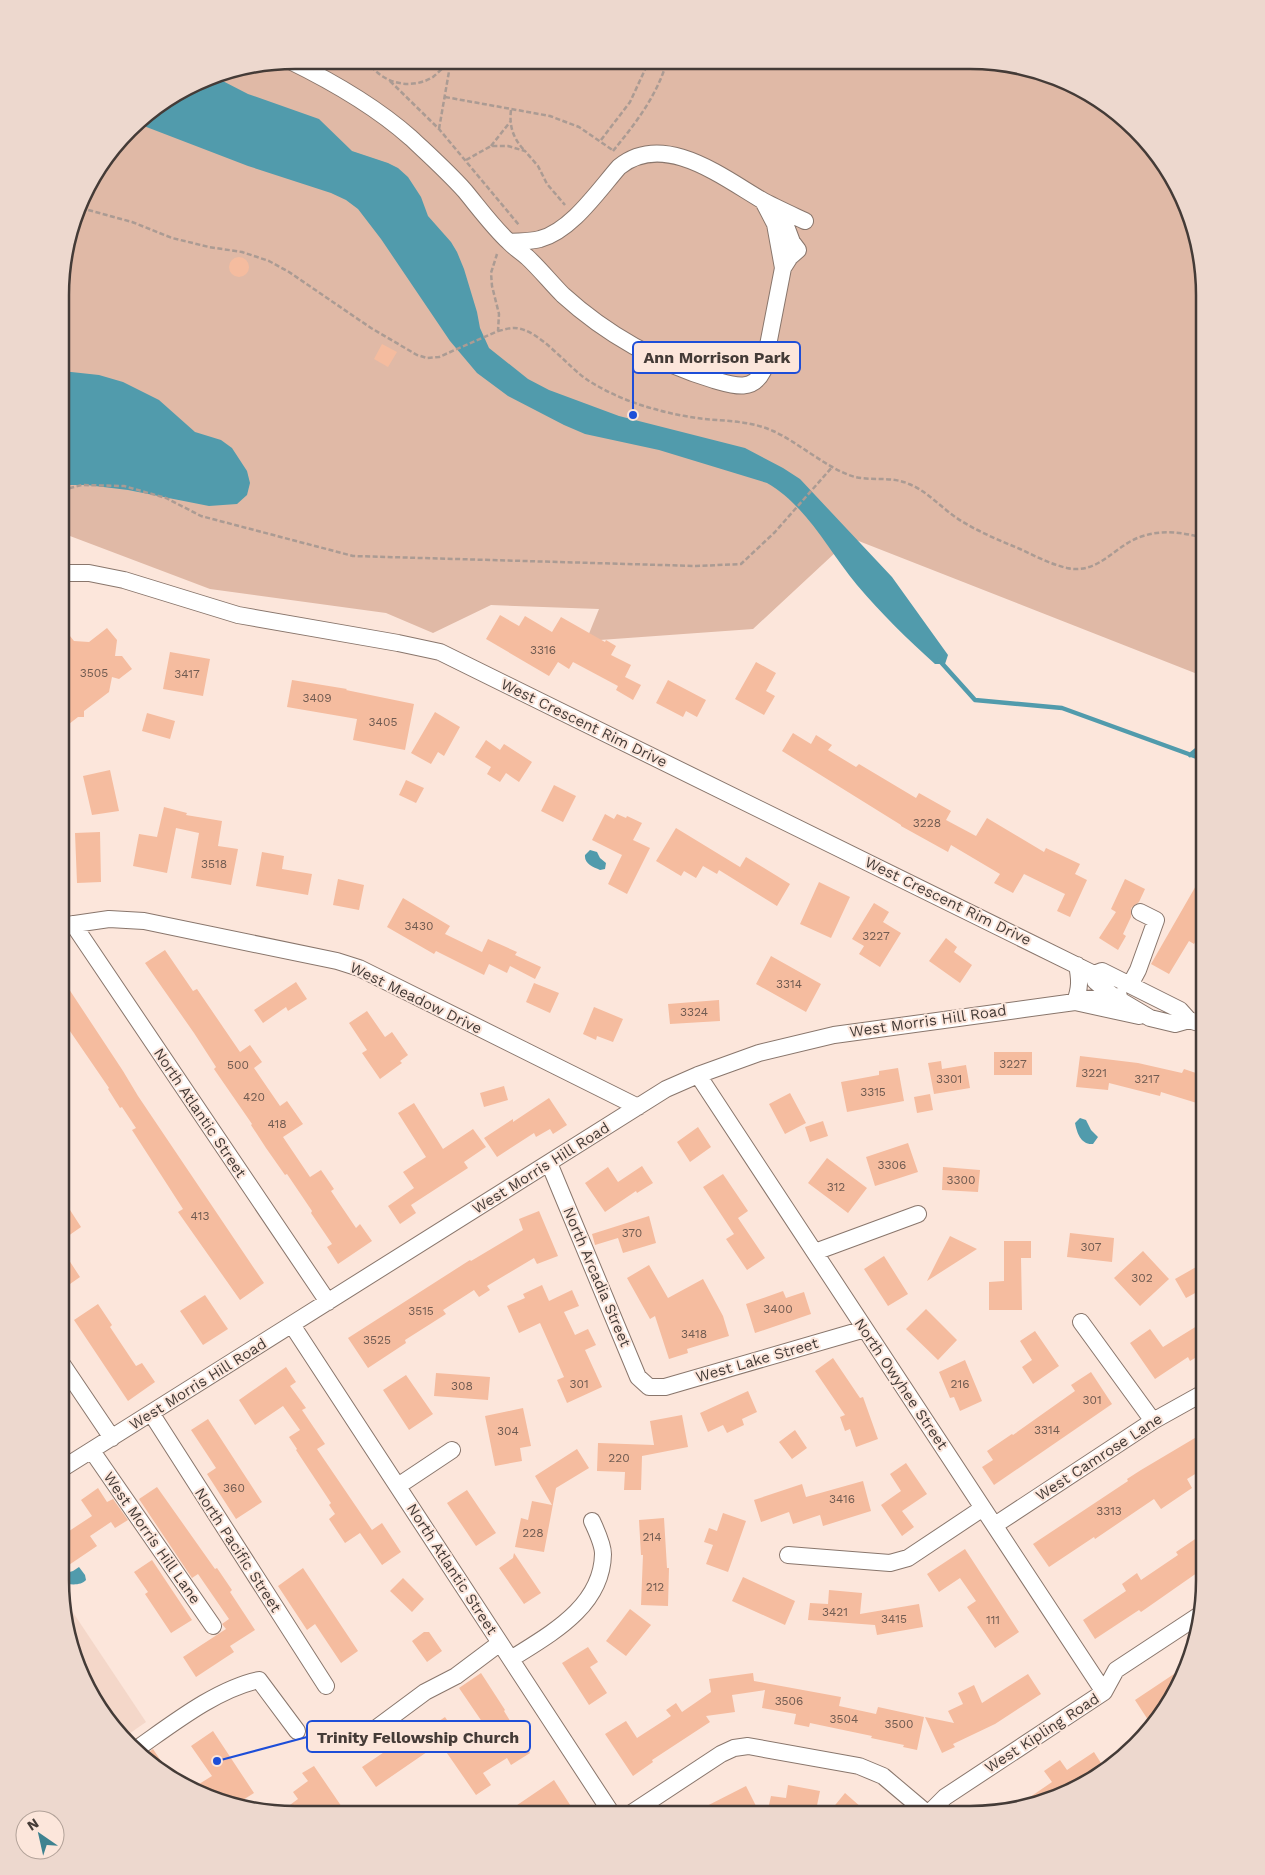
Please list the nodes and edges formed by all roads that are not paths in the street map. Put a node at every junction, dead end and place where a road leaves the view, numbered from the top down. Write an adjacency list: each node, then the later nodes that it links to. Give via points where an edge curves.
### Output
1 (306, 69): 5 (street, via 369,105 410,137 445,170)
2 (763, 201): 3 (street); 5 (street, via 696,162 674,155 644,155 619,167 561,230); 6 (street, via 775,224)
3 (780, 208): 4 (street); 4 (street, via 805,221)
4 (789, 232): 6 (street, via 798,250)
5 (503, 248): 6 (street, via 527,257 564,295 597,322 645,353 688,372 733,386 750,385 759,380 763,371)
6 (783, 268)
7 (69, 573): 11 (street, West Crescent Rim Drive, via 89,573 124,580 238,615 440,652)
8 (1140, 912): 13 (street, via 1156,920)
9 (69, 925): 21 (street, West Meadow Drive, via 109,919 144,921 359,968)
10 (69, 928): 25 (street, North Atlantic Street)
11 (1077, 965): 12 (street, West Crescent Rim Drive); 16 (street, via 1080,988)
12 (1094, 974): 13 (street, West Crescent Rim Drive, via 1102,971); 14 (street, West Crescent Rim Drive, via 1095,981)
13 (1130, 986): 15 (street, West Crescent Rim Drive)
14 (1113, 996): 15 (street, West Morris Hill Road); 16 (street, West Morris Hill Road); 17 (street, West Crescent Rim Drive)
15 (1151, 996): 18 (street, West Crescent Rim Drive)
16 (1075, 1002): 17 (street, West Morris Hill Road); 20 (street, West Morris Hill Road, via 834,1035 759,1053)
17 (1150, 1018): 19 (street, West Crescent Rim Drive, via 1175,1024)
18 (1196, 1021)
19 (1196, 1022)
20 (698, 1075): 21 (street, West Morris Hill Road, via 666,1089); 24 (street, North Owyhee Street)
21 (638, 1107): 22 (street, West Morris Hill Road)
22 (549, 1163): 25 (street, West Morris Hill Road); 30 (street, North Arcadia Street, via 638,1377)
23 (918, 1214): 24 (street)
24 (815, 1252): 28 (street, North Owyhee Street)
25 (328, 1302): 27 (street, West Morris Hill Road)
26 (1081, 1322): 33 (street)
27 (292, 1325): 32 (street, West Morris Hill Road); 38 (street, North Atlantic Street)
28 (865, 1329): 30 (street, West Lake Street, via 665,1387); 39 (street, North Owyhee Street)
29 (69, 1374): 34 (street)
30 (649, 1388)
31 (1196, 1397): 33 (street, West Camrose Lane)
32 (151, 1413): 34 (street, West Morris Hill Road); 47 (street, North Pacific Street)
33 (1153, 1421): 41 (street, West Camrose Lane)
34 (112, 1438): 36 (street, West Morris Hill Road)
35 (452, 1450): 38 (street)
36 (92, 1451): 37 (street, West Morris Hill Road); 44 (street, West Morris Hill Lane)
37 (69, 1465)
38 (398, 1486): 45 (street, North Atlantic Street)
39 (983, 1508): 41 (street, North Owyhee Street); 42 (street, via 908,1558 890,1563)
40 (592, 1521): 46 (street, via 603,1552 597,1582 582,1607 560,1628)
41 (994, 1526): 48 (street, North Owyhee Street)
42 (788, 1555)
43 (1193, 1619): 48 (street, West Kipling Road, via 1116,1670)
44 (212, 1626)
45 (500, 1643): 46 (street, North Atlantic Street); 50 (street, via 456,1676 425,1692)
46 (511, 1659): 52 (street, North Atlantic Street)
47 (326, 1686)
48 (1104, 1692): 55 (street, West Kipling Road)
49 (297, 1731): 51 (street, via 259,1680 243,1683 218,1695)
50 (359, 1741)
51 (141, 1746)
52 (607, 1806)
53 (642, 1806): 54 (street, via 721,1754 748,1746 859,1766 883,1776)
54 (918, 1806)
55 (935, 1806)

